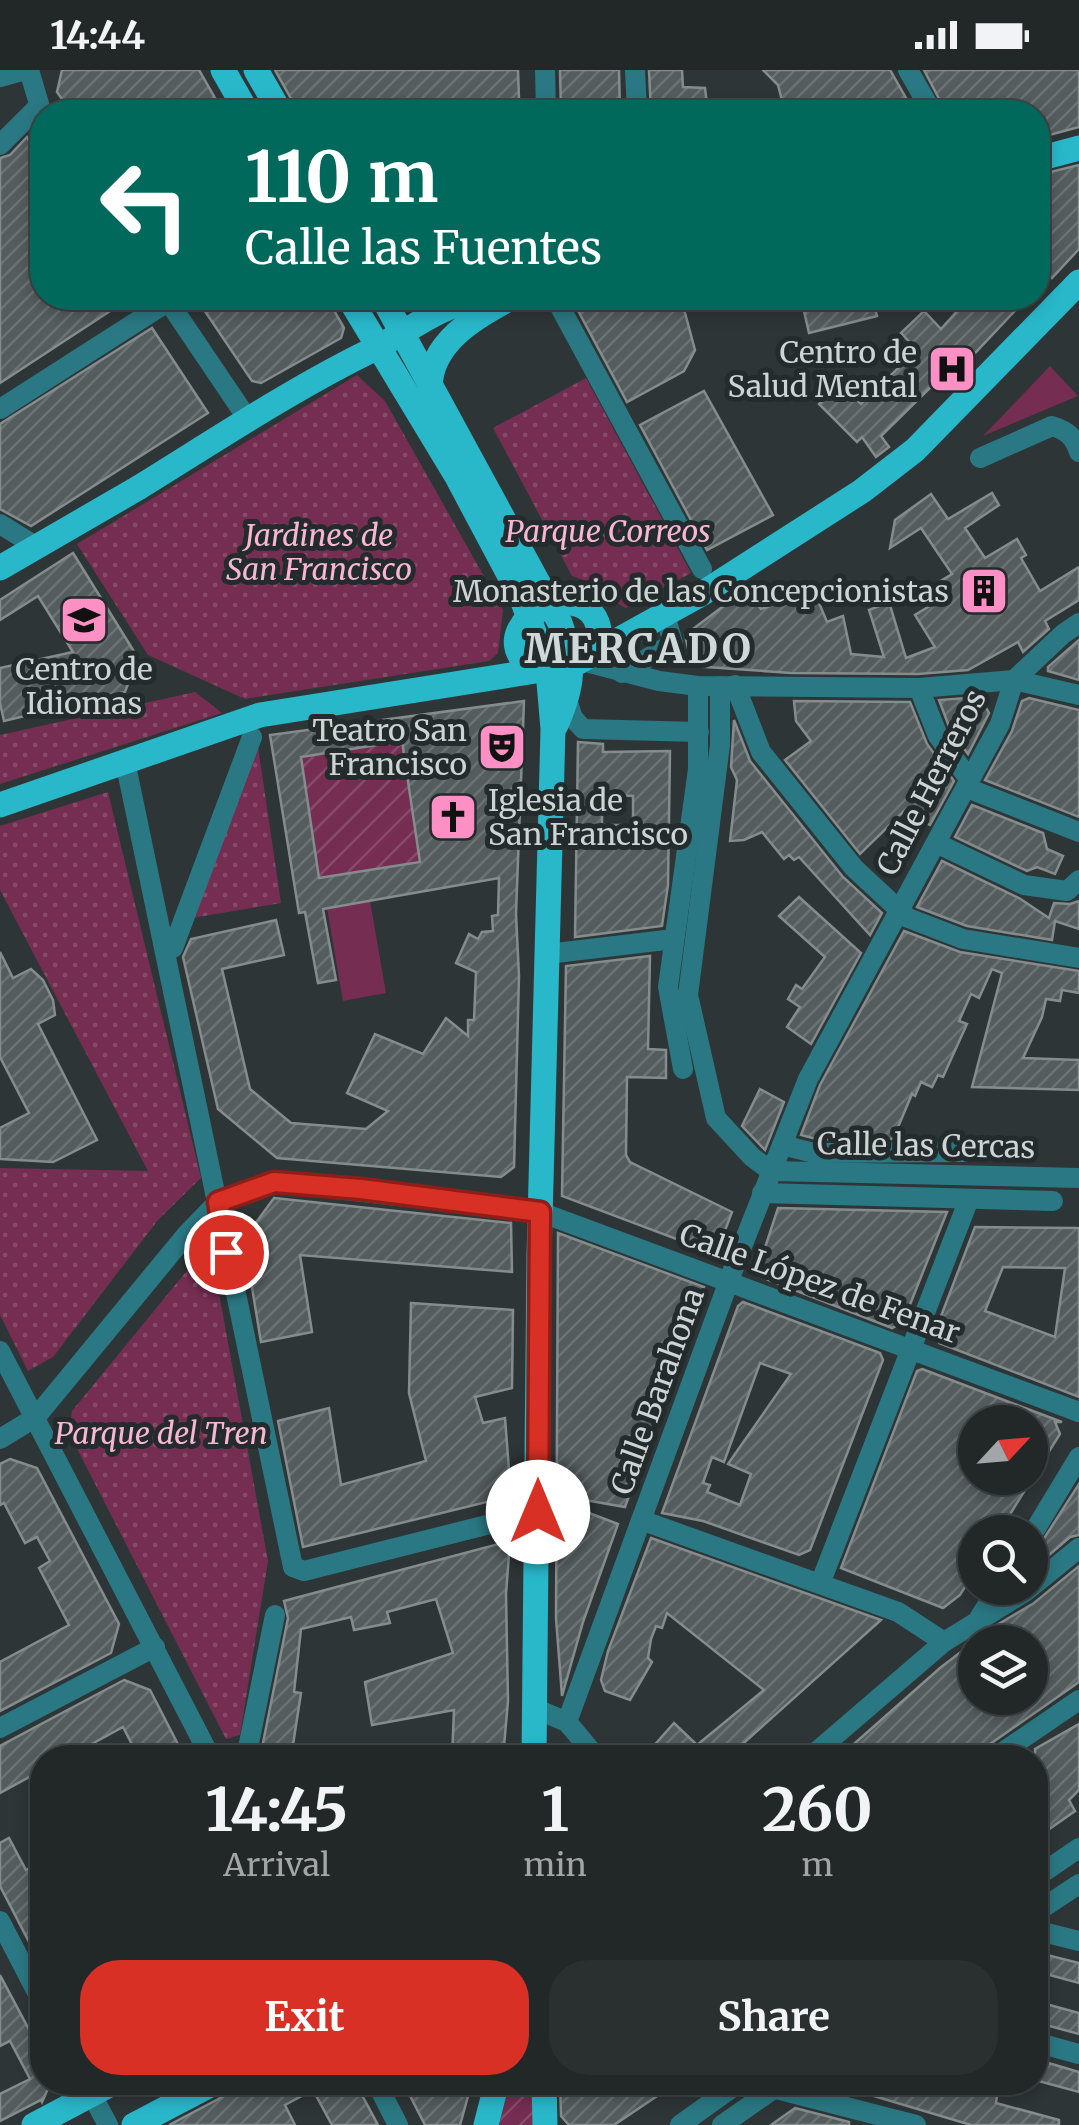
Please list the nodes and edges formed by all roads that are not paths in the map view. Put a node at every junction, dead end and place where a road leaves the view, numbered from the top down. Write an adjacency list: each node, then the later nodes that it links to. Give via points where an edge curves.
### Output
1 (27, 70): 7 (street); 8 (street)
2 (223, 70): 9 (main road)
3 (256, 70): 10 (main road)
4 (545, 70): 11 (street)
5 (635, 70): 12 (street)
6 (908, 70): 13 (street)
7 (0, 78)
8 (37, 100)
9 (239, 100)
10 (273, 100)
11 (546, 100)
12 (636, 100)
13 (925, 100)
14 (30, 119): 15 (street)
15 (0, 145)
16 (1079, 148): 17 (main road)
17 (1050, 156)
18 (1079, 282): 19 (main road)
19 (1050, 298)
20 (153, 310): 31 (street)
21 (175, 310): 32 (street)
22 (357, 310): 29 (main road)
23 (390, 310): 28 (main road)
24 (440, 310): 28 (main road)
25 (489, 310): 30 (main road, via 445,346)
26 (562, 310): 39 (street)
27 (1038, 310): 39 (main road, via 915,450 862,492)
28 (402, 332): 29 (main road); 30 (main road)
29 (379, 346): 30 (main road, via 407,356); 32 (main road); 33 (main road)
30 (430, 381): 33 (main road); 40 (main road)
31 (0, 409)
32 (247, 418): 37 (main road)
33 (430, 430): 40 (main road)
34 (1079, 452): 35 (street, via 1066,430 1052,426)
35 (980, 458)
36 (0, 524): 37 (street)
37 (36, 547): 38 (main road)
38 (0, 568)
39 (707, 578): 42 (main road)
40 (541, 611): 43 (main road); 43 (main road, via 518,632 518,650 531,667); 43 (main road, via 569,602 590,612 600,630)
41 (1079, 624): 46 (street)
42 (669, 628): 43 (main road); 44 (street, via 670,646); 45 (street, via 673,659)
43 (574, 663): 44 (street); 50 (main road); 51 (main road); 54 (main road, via 260,714)
44 (622, 673): 45 (street)
45 (645, 678): 47 (street)
46 (1014, 680): 48 (street); 49 (street); 55 (street, Calle Herreros, via 1000,724)
47 (718, 686): 48 (street); 52 (street); 60 (street, via 761,752 854,868); 68 (street, via 720,745 688,994 716,1118)
48 (919, 688): 55 (street, via 938,736)
49 (1079, 696)
50 (567, 700): 51 (main road); 52 (street, via 583,730)
51 (554, 729): 63 (main road)
52 (699, 732): 61 (street)
53 (252, 737): 62 (street)
54 (124, 761): 56 (main road); 73 (street)
55 (968, 783): 57 (street); 58 (street, Calle Herreros)
56 (0, 805)
57 (1079, 832)
58 (936, 843): 59 (street, via 1024,885); 60 (street, Calle Herreros)
59 (1073, 885)
60 (900, 910): 64 (street, via 963,939); 66 (street, Calle Herreros, via 826,1042)
61 (674, 939): 63 (street); 65 (street, via 668,987)
62 (173, 948)
63 (547, 954): 74 (main road)
64 (1079, 958)
65 (682, 1069)
66 (782, 1144): 67 (street, via 814,1153); 68 (street, Calle Barahona)
67 (967, 1152)
68 (772, 1172): 69 (street, Calle las Cercas); 70 (street, Calle Barahona)
69 (1079, 1178)
70 (762, 1193): 71 (street); 75 (street, Calle Barahona)
71 (969, 1198): 72 (street); 76 (street)
72 (1053, 1200)
73 (218, 1202): 74 (street, Calle López de Fenar, via 274,1182); 79 (street); 82 (street, via 294,1567 304,1571)
74 (540, 1212): 75 (street, Calle López de Fenar); 82 (main road)
75 (730, 1281): 76 (street, Calle López de Fenar); 84 (street, Calle Barahona)
76 (910, 1349): 78 (street, Calle López de Fenar); 87 (street)
77 (1, 1354): 79 (street)
78 (1079, 1412)
79 (36, 1416): 80 (street); 93 (street)
80 (0, 1439)
81 (1079, 1457): 83 (street)
82 (538, 1512): 95 (main road)
83 (1044, 1515)
84 (641, 1520): 87 (street); 96 (street, Calle Barahona)
85 (1079, 1548): 86 (street)
86 (1048, 1567)
87 (820, 1584): 92 (street, via 898,1612)
88 (987, 1605): 91 (street)
89 (999, 1605): 91 (street)
90 (275, 1615): 99 (street)
91 (975, 1624): 92 (street)
92 (944, 1642): 102 (street)
93 (154, 1647): 97 (street); 98 (street)
94 (1079, 1700): 103 (street)
95 (534, 1708): 96 (street); 100 (main road)
96 (566, 1722): 101 (street)
97 (0, 1728)
98 (204, 1745)
99 (249, 1745)
100 (534, 1745)
101 (586, 1745)
102 (824, 1745)
103 (1013, 1745)
104 (1079, 1848): 105 (street)
105 (1048, 1869)
106 (1079, 1884): 107 (street)
107 (1048, 1914)
108 (0, 1922): 111 (street)
109 (1048, 1929): 110 (street)
110 (1079, 1942)
111 (30, 1979)
112 (1048, 2046): 113 (street)
113 (1079, 2054)
114 (82, 2095): 123 (main road)
115 (100, 2095): 124 (street)
116 (191, 2095): 125 (main road)
117 (383, 2095): 126 (street)
118 (494, 2095): 127 (main road)
119 (544, 2095): 128 (main road)
120 (722, 2095): 129 (street)
121 (766, 2095): 130 (street)
122 (814, 2095): 131 (street)
123 (34, 2125)
124 (108, 2125)
125 (134, 2125)
126 (398, 2125)
127 (486, 2125)
128 (545, 2125)
129 (680, 2125)
130 (722, 2125)
131 (916, 2125)

